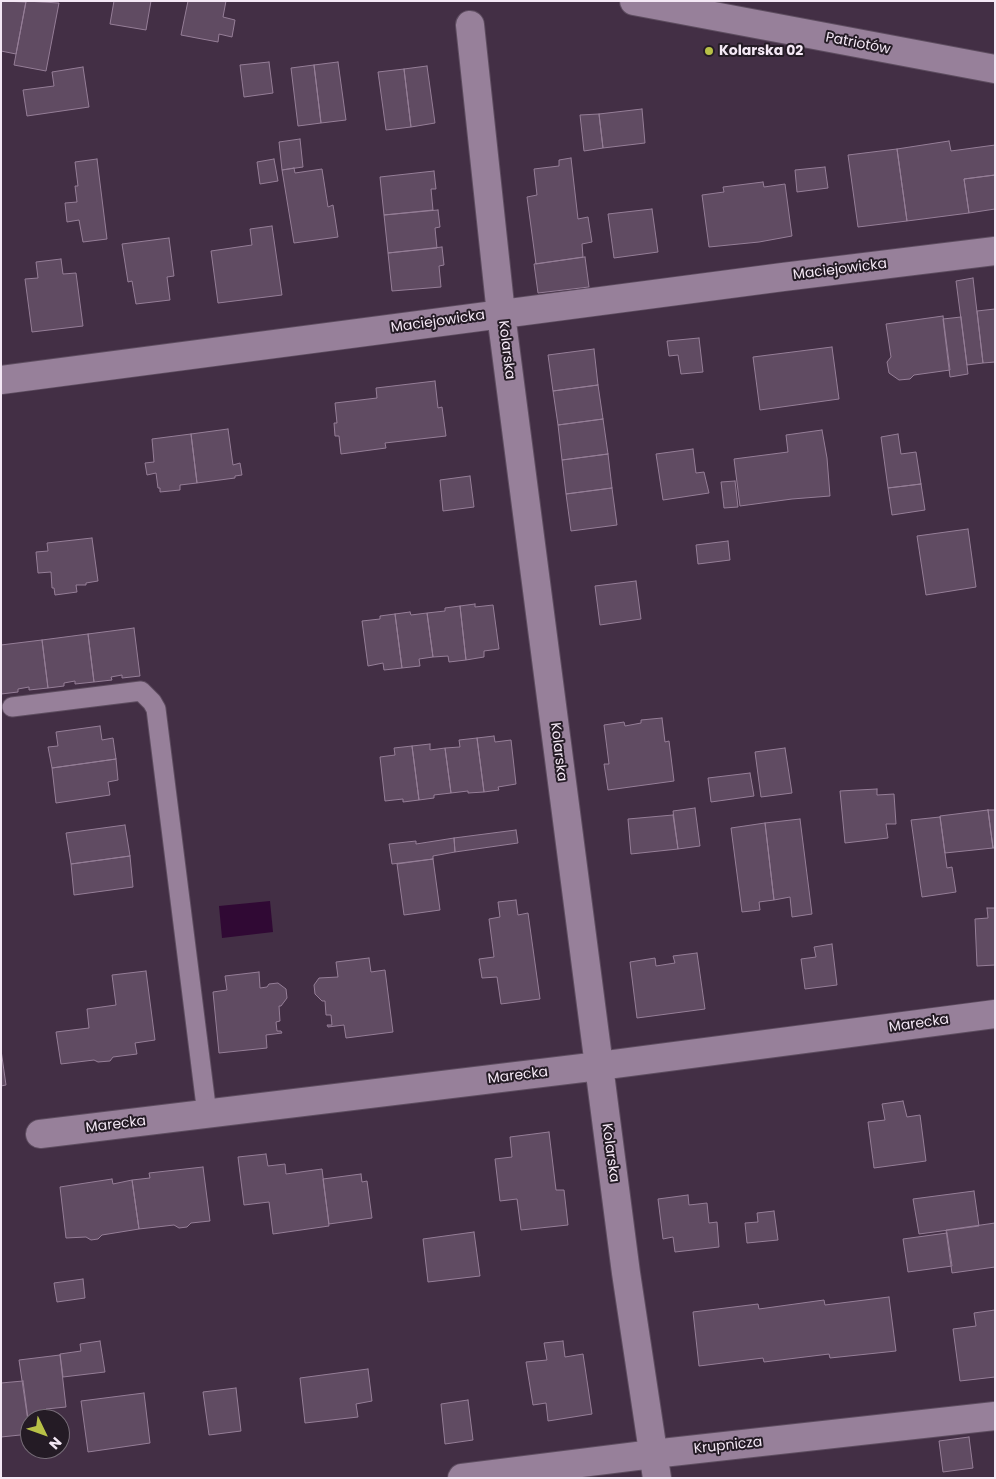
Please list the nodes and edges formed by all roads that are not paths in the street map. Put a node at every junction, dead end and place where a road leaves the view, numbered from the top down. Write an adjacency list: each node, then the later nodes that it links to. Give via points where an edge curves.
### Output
1 (634, 1): 3 (street, Patriotów)
2 (470, 25): 5 (street, Kolarska)
3 (995, 69)
4 (995, 251): 5 (street, Maciejowicka)
5 (501, 314): 6 (street, Maciejowicka); 9 (street, Kolarska)
6 (1, 380)
7 (12, 707): 10 (lane, via 141,691 156,709)
8 (995, 1014): 9 (street, Marecka)
9 (599, 1066): 10 (street, Marecka); 13 (street, Kolarska)
10 (207, 1114): 11 (street, Marecka)
11 (40, 1134)
12 (995, 1416): 13 (street, Krupnicza)
13 (655, 1466): 14 (street, Krupnicza)
14 (462, 1478)

